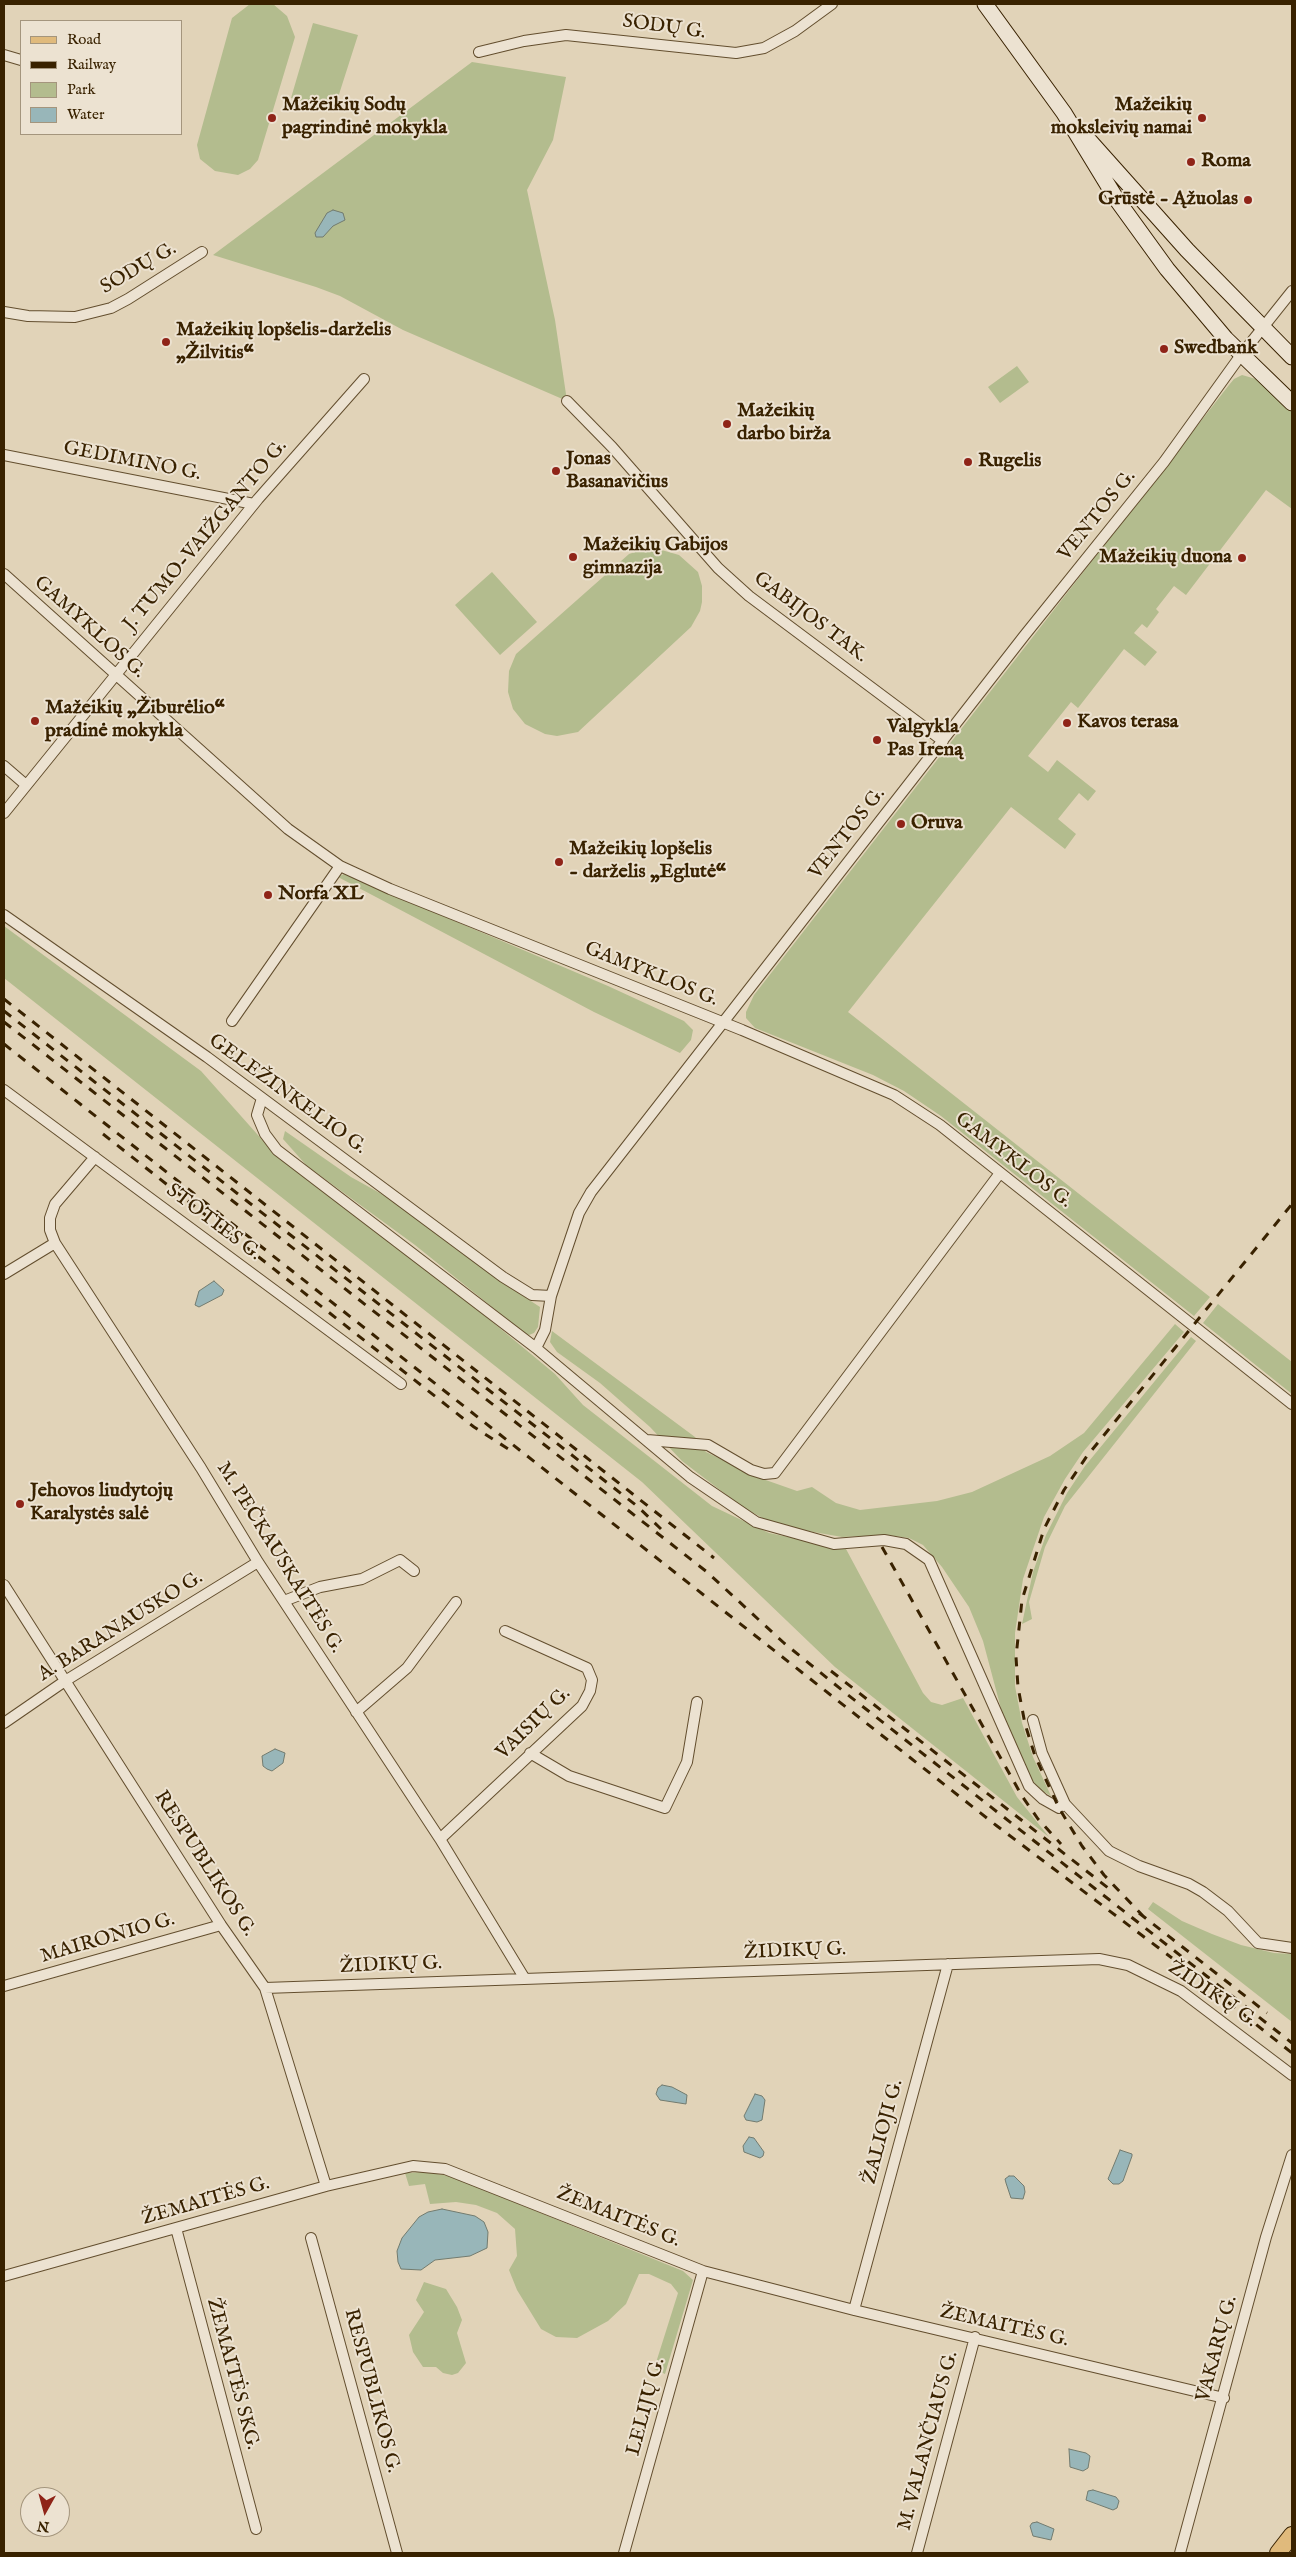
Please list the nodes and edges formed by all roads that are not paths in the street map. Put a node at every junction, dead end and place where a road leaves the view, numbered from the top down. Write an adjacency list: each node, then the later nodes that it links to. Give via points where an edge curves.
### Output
1 (832, 4): 3 (street, SODŲ G., via 795,31 764,48 736,53 566,35)
2 (985, 4): 6 (main road)
3 (480, 52)
4 (4, 55): 5 (street)
5 (20, 60)
6 (1064, 113): 10 (main road); 11 (main road, via 1117,200 1167,269)
7 (202, 252): 9 (street, SODŲ G., via 111,308 75,317)
8 (1292, 291): 10 (street, VENTOS G.)
9 (4, 312)
10 (1262, 328): 11 (street, VENTOS G.); 12 (main road)
11 (1241, 355): 15 (main road); 20 (street, VENTOS G., via 1164,462)
12 (1292, 357)
13 (364, 378): 17 (street, J. TUMO-VAIŽGANTO G.)
14 (567, 401): 20 (street, GABIJOS TAK., via 612,447 718,568 749,596)
15 (1292, 403)
16 (4, 455): 17 (street, GEDIMINO G.)
17 (254, 504): 19 (street, J. TUMO-VAIŽGANTO G.)
18 (4, 574): 19 (street, GAMYKLOS G.)
19 (114, 674): 22 (street, J. TUMO-VAIŽGANTO G.); 24 (street, GAMYKLOS G., via 288,829)
20 (943, 741): 27 (street, VENTOS G.)
21 (4, 766): 22 (street)
22 (26, 785): 23 (street, J. TUMO-VAIŽGANTO G.)
23 (4, 813)
24 (340, 866): 26 (street); 27 (street, GAMYKLOS G.)
25 (4, 916): 29 (street, GELEŽINKELIO G.)
26 (232, 1021)
27 (724, 1023): 31 (street, GAMYKLOS G., via 894,1095 940,1125); 34 (street, VENTOS G., via 591,1192 579,1213)
28 (4, 1090): 30 (street, STOTIES G.)
29 (262, 1098): 34 (street, GELEŽINKELIO G., via 503,1277 532,1295); 35 (street, via 257,1114 265,1134 277,1150)
30 (95, 1158): 32 (street, M. PEČKAUSKAITĖS G., via 55,1204 50,1218); 36 (street, STOTIES G.)
31 (1000, 1173): 37 (street, GAMYKLOS G.); 38 (street, via 775,1473 751,1470 708,1445)
32 (55, 1243): 33 (street); 39 (street, M. PEČKAUSKAITĖS G.)
33 (4, 1274)
34 (551, 1296): 35 (street, VENTOS G., via 545,1330)
35 (536, 1348): 38 (street)
36 (401, 1384)
37 (1292, 1404)
38 (646, 1440): 51 (street, via 690,1477 756,1522 834,1544 884,1540 906,1544 929,1560 1029,1786 1059,1808)
39 (258, 1562): 42 (street, M. PEČKAUSKAITĖS G.); 45 (street, A. BARANAUSKO G.)
40 (414, 1571): 42 (street, via 400,1560 362,1579 320,1587)
41 (4, 1585): 45 (street, RESPUBLIKOS G.)
42 (284, 1600): 47 (street, M. PEČKAUSKAITĖS G.)
43 (456, 1602): 47 (street, via 407,1668)
44 (505, 1630): 50 (street, VAISIŲ G., via 587,1668 592,1680 582,1706)
45 (65, 1680): 49 (street, A. BARANAUSKO G.); 53 (street, RESPUBLIKOS G.)
46 (697, 1702): 50 (street, via 687,1762 665,1808 569,1776)
47 (356, 1712): 52 (street, M. PEČKAUSKAITĖS G.)
48 (1033, 1720): 51 (street, via 1042,1753)
49 (4, 1723)
50 (530, 1753): 52 (street, VAISIŲ G.)
51 (1065, 1804): 54 (street, via 1109,1852 1203,1892 1228,1911 1258,1943)
52 (440, 1839): 56 (street, M. PEČKAUSKAITĖS G.)
53 (221, 1925): 57 (street, MAIRONIO G.); 58 (street, RESPUBLIKOS G.)
54 (1292, 1948)
55 (948, 1964): 56 (street, ŽIDIKŲ G.); 59 (street, ŽIDIKŲ G., via 1099,1959 1128,1965 1181,1991); 66 (street, ŽALIOJI G.)
56 (525, 1979): 58 (street, ŽIDIKŲ G.)
57 (4, 1986)
58 (265, 1988): 61 (street, RESPUBLIKOS G.)
59 (1292, 2074)
60 (1292, 2155): 68 (street, VAKARŲ G., via 1266,2237)
61 (326, 2186): 62 (street, ŽEMAITĖS G.); 64 (street, ŽEMAITĖS G., via 413,2166 445,2169)
62 (176, 2228): 65 (street, ŽEMAITĖS G.); 69 (street, ŽEMAITĖS SKG.)
63 (312, 2238): 71 (street, RESPUBLIKOS G.)
64 (702, 2271): 66 (street, ŽEMAITĖS G.); 72 (street, LELIJŲ G.)
65 (4, 2276)
66 (854, 2310): 67 (street, ŽEMAITĖS G.)
67 (975, 2337): 68 (street, ŽEMAITĖS G.); 73 (street, M. VALANČIAUS G.)
68 (1224, 2398): 74 (street, VAKARŲ G.)
69 (256, 2529)
70 (1292, 2535): 75 (main road)
71 (397, 2553)
72 (624, 2553)
73 (917, 2553)
74 (1180, 2553)
75 (1278, 2553)

